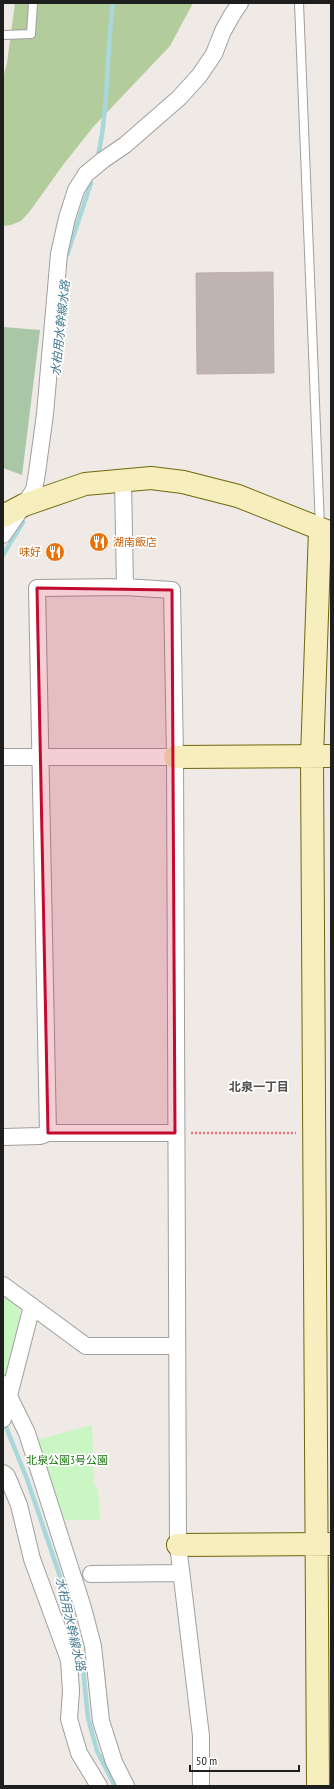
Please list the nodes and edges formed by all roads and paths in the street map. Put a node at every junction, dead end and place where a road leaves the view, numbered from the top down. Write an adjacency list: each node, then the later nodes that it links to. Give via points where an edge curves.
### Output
1 (33, 3): 4 (lane, via 31,34)
2 (240, 3): 6 (street, via 226,25 214,54 199,76 179,98 125,145 86,174 76,190 59,254 42,448 34,490)
3 (299, 3): 8 (lane)
4 (3, 35)
5 (123, 480): 6 (street, via 84,484); 8 (street, via 151,478 190,484 238,496); 10 (street)
6 (24, 505): 7 (street); 9 (street)
7 (3, 516)
8 (325, 531): 13 (street)
9 (3, 535)
10 (125, 587): 12 (street, via 172,590); 14 (street, via 37,588)
11 (3, 757): 14 (street)
12 (175, 757): 13 (street); 14 (street); 16 (street)
13 (322, 757): 17 (street)
14 (39, 758): 15 (street)
15 (48, 1133): 16 (street); 18 (street, via 40,1136)
16 (175, 1133): 17 (path); 21 (street)
17 (323, 1135): 24 (street)
18 (3, 1136)
19 (3, 1285): 20 (street)
20 (32, 1306): 21 (street, via 86,1346); 22 (street)
21 (176, 1346): 25 (street)
22 (5, 1402): 29 (street, via 27,1433 83,1608 93,1646 102,1721 114,1762)
23 (3, 1473): 28 (street, via 7,1476 19,1505 32,1559 69,1660 69,1719 79,1754)
24 (324, 1544): 25 (street); 31 (street)
25 (178, 1545): 26 (street)
26 (181, 1573): 27 (street); 30 (street, via 201,1736)
27 (91, 1574)
28 (99, 1786)
29 (126, 1786)
30 (201, 1786)
31 (318, 1786)

